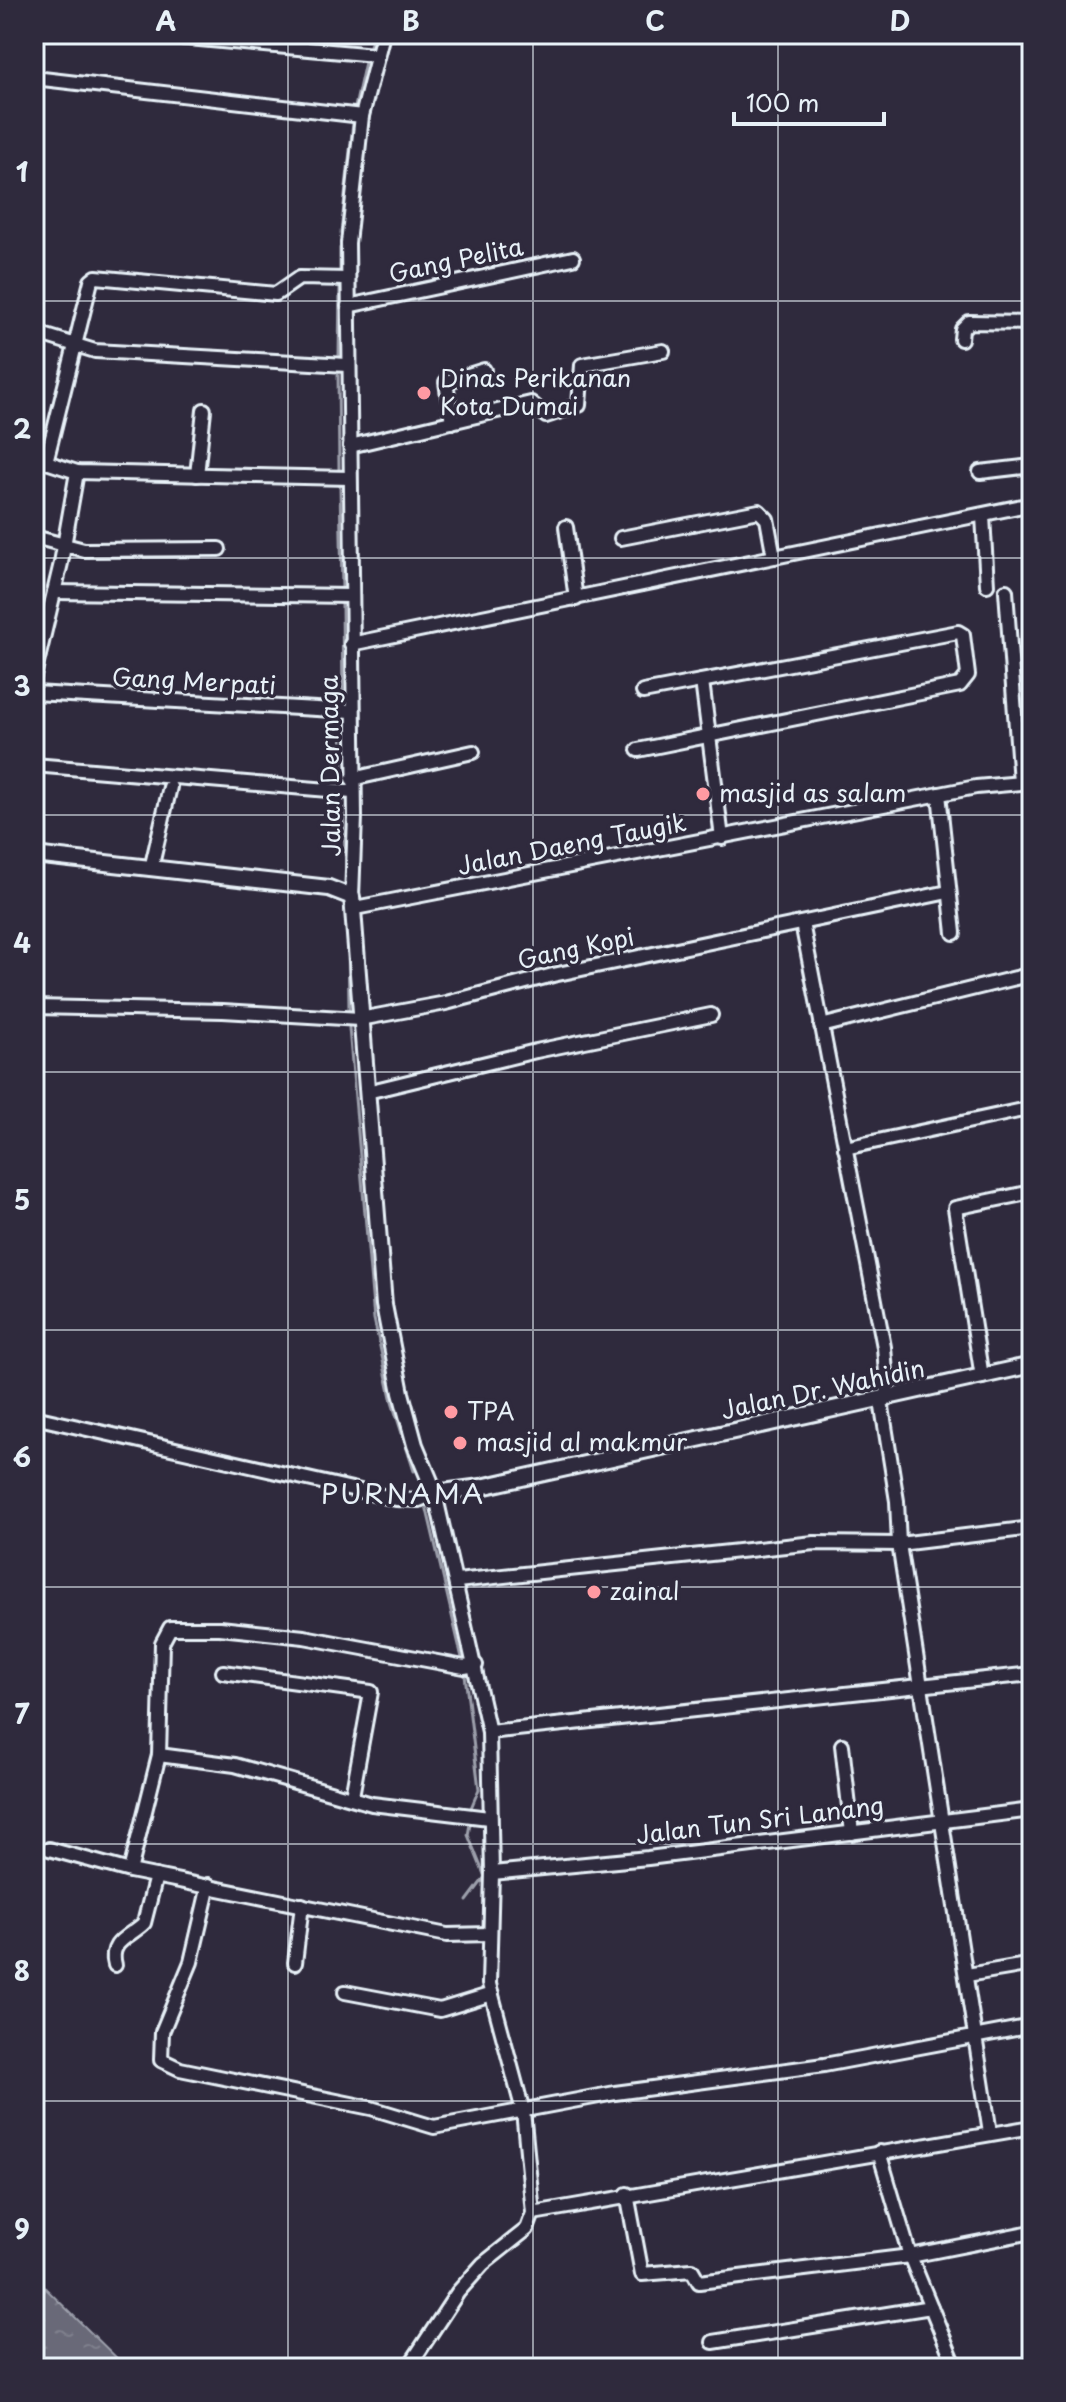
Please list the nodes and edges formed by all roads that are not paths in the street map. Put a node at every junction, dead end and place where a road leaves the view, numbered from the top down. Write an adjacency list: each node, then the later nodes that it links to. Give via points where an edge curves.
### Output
1 (144, 34): 3 (street)
2 (383, 34): 3 (street, Jalan Dermaga)
3 (375, 55): 5 (street, Jalan Dermaga)
4 (34, 78): 5 (street)
5 (362, 116): 7 (street, Jalan Dermaga)
6 (573, 258): 8 (street, Gang Pelita)
7 (348, 279): 8 (street, Jalan Dermaga); 12 (street, via 299,278 276,294 98,276 91,281)
8 (348, 306): 14 (street, Jalan Dermaga)
9 (1032, 323): 11 (street, via 969,322)
10 (34, 332): 12 (street)
11 (961, 339)
12 (77, 345): 14 (street, via 115,352); 19 (street)
13 (663, 351): 17 (street, via 582,365 577,406 546,416 531,403)
14 (347, 365): 18 (street, Jalan Dermaga)
15 (484, 370): 17 (street, via 446,382)
16 (204, 410): 23 (street)
17 (452, 422): 18 (street)
18 (350, 446): 24 (street, Jalan Dermaga)
19 (40, 460): 21 (street)
20 (1032, 466): 22 (street)
21 (77, 472): 23 (street); 30 (street)
22 (980, 472)
23 (197, 475): 24 (street)
24 (350, 478): 36 (street, Jalan Dermaga)
25 (1032, 504): 26 (street)
26 (983, 516): 32 (street); 33 (street)
27 (566, 527): 37 (street)
28 (34, 537): 30 (street)
29 (621, 538): 32 (street, via 759,511 767,519)
30 (64, 547): 31 (street); 35 (street)
31 (219, 549)
32 (774, 557): 37 (street)
33 (987, 585)
34 (1006, 591): 49 (street)
35 (54, 592): 36 (street); 38 (street)
36 (351, 596): 39 (street, Jalan Dermaga)
37 (576, 599): 39 (street)
38 (40, 621): 40 (street)
39 (351, 644): 44 (street, Jalan Dermaga)
40 (34, 676)
41 (702, 681): 42 (street); 45 (street); 45 (street, via 958,632 968,661 968,675 960,685)
42 (643, 692)
43 (34, 693): 44 (street, Gang Merpati)
44 (352, 711): 50 (street, Jalan Dermaga)
45 (711, 734): 46 (street); 53 (street)
46 (638, 750)
47 (473, 752): 50 (street)
48 (34, 765): 50 (street, via 203,782)
49 (1026, 782): 52 (street, Jalan Daeng Taugik)
50 (352, 786): 57 (street, Jalan Dermaga)
51 (170, 787): 55 (street)
52 (939, 794): 53 (street, Jalan Daeng Taugik); 56 (street)
53 (722, 838): 57 (street, Jalan Daeng Taugik)
54 (34, 855): 55 (main road)
55 (151, 869): 57 (main road, via 329,888)
56 (948, 892): 58 (street, Gang Kopi); 59 (street)
57 (353, 902): 63 (main road, Jalan Dermaga)
58 (802, 923): 63 (street, Gang Kopi); 64 (street)
59 (954, 933)
60 (1032, 974): 64 (street)
61 (34, 1007): 63 (street, Gang Kopi)
62 (711, 1015): 65 (street)
63 (360, 1019): 65 (main road, Jalan Dermaga)
64 (821, 1026): 67 (street)
65 (367, 1092): 73 (main road, Jalan Dermaga, via 391,1348 415,1445)
66 (1032, 1108): 67 (street)
67 (845, 1148): 71 (street, via 884,1347)
68 (1032, 1192): 70 (street, via 960,1205 954,1211)
69 (1032, 1365): 70 (main road, Jalan Dr. Wahidin)
70 (982, 1377): 71 (main road, Jalan Dr. Wahidin)
71 (884, 1400): 73 (main road, Jalan Dr. Wahidin); 75 (street)
72 (34, 1417): 73 (street, via 396,1499 419,1500)
73 (435, 1493): 76 (street)
74 (1032, 1528): 75 (street)
75 (899, 1544): 76 (street, via 814,1543); 80 (street)
76 (457, 1581): 77 (street)
77 (476, 1665): 81 (street); 83 (street, via 304,1637 170,1628 162,1643)
78 (223, 1672): 84 (street, via 371,1692)
79 (1032, 1674): 80 (street)
80 (922, 1686): 81 (street); 87 (street)
81 (489, 1732): 86 (street)
82 (842, 1745): 88 (street)
83 (159, 1755): 84 (street, via 235,1765); 90 (street)
84 (352, 1796): 86 (street, via 372,1804)
85 (1032, 1810): 87 (street, Jalan Tun Sri Lanang)
86 (489, 1818): 91 (street)
87 (943, 1820): 88 (street, Jalan Tun Sri Lanang); 99 (street)
88 (852, 1833): 91 (street, Jalan Tun Sri Lanang)
89 (49, 1849): 90 (street)
90 (130, 1871): 92 (street)
91 (492, 1873): 95 (street)
92 (156, 1876): 93 (street); 98 (street, via 144,1923 121,1938 113,1954)
93 (209, 1885): 94 (street); 104 (street, via 191,1962 162,2032 159,2052 165,2063 371,2108 423,2127)
94 (302, 1905): 95 (street, via 447,1935); 96 (street)
95 (490, 1934): 101 (street)
96 (295, 1963)
97 (1032, 1964): 99 (street)
98 (115, 1965)
99 (967, 1975): 103 (street)
100 (345, 1992): 101 (street, via 440,2010)
101 (492, 1994): 104 (street)
102 (1032, 2026): 103 (street)
103 (975, 2034): 104 (street, via 824,2065 629,2090); 106 (street)
104 (523, 2111): 109 (street)
105 (1032, 2127): 106 (street)
106 (990, 2133): 107 (street)
107 (879, 2152): 108 (street); 111 (street)
108 (627, 2194): 109 (street); 111 (street, via 644,2275 692,2270 703,2282)
109 (533, 2213): 115 (street, via 527,2229 458,2292)
110 (1032, 2232): 111 (street)
111 (910, 2256): 112 (street)
112 (931, 2307): 113 (street); 116 (street)
113 (713, 2342)
114 (1032, 2366): 117 (street)
115 (408, 2368)
116 (956, 2368)
117 (1023, 2368)

